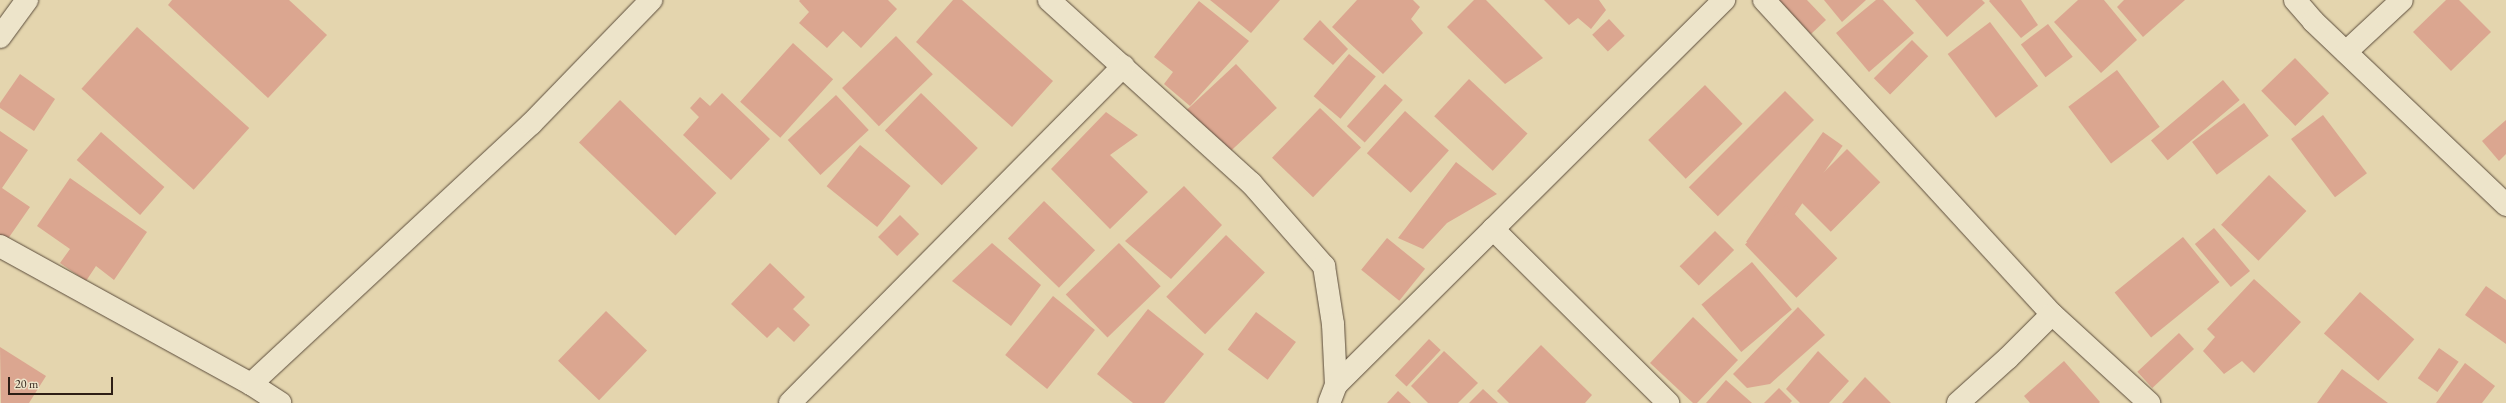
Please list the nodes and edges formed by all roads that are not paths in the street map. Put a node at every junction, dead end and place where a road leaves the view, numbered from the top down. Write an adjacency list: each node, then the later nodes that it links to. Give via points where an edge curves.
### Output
1 (27, 0): 8 (street)
2 (651, 0): 15 (street, via 531,124)
3 (1049, 0): 10 (street)
4 (1724, 0): 12 (street)
5 (1764, 0): 14 (street)
6 (2294, 0): 9 (street)
7 (2402, 0): 9 (street)
8 (0, 37)
9 (2346, 52): 11 (street)
10 (1123, 66): 16 (street, via 1251,183 1324,266 1333,324); 18 (street)
11 (2506, 205)
12 (1493, 229): 16 (street); 19 (street)
13 (0, 246): 15 (street)
14 (2052, 314): 20 (street); 21 (street)
15 (251, 384): 17 (street)
16 (1332, 394)
17 (280, 403)
18 (790, 403)
19 (1668, 403)
20 (1958, 403)
21 (2149, 403)

